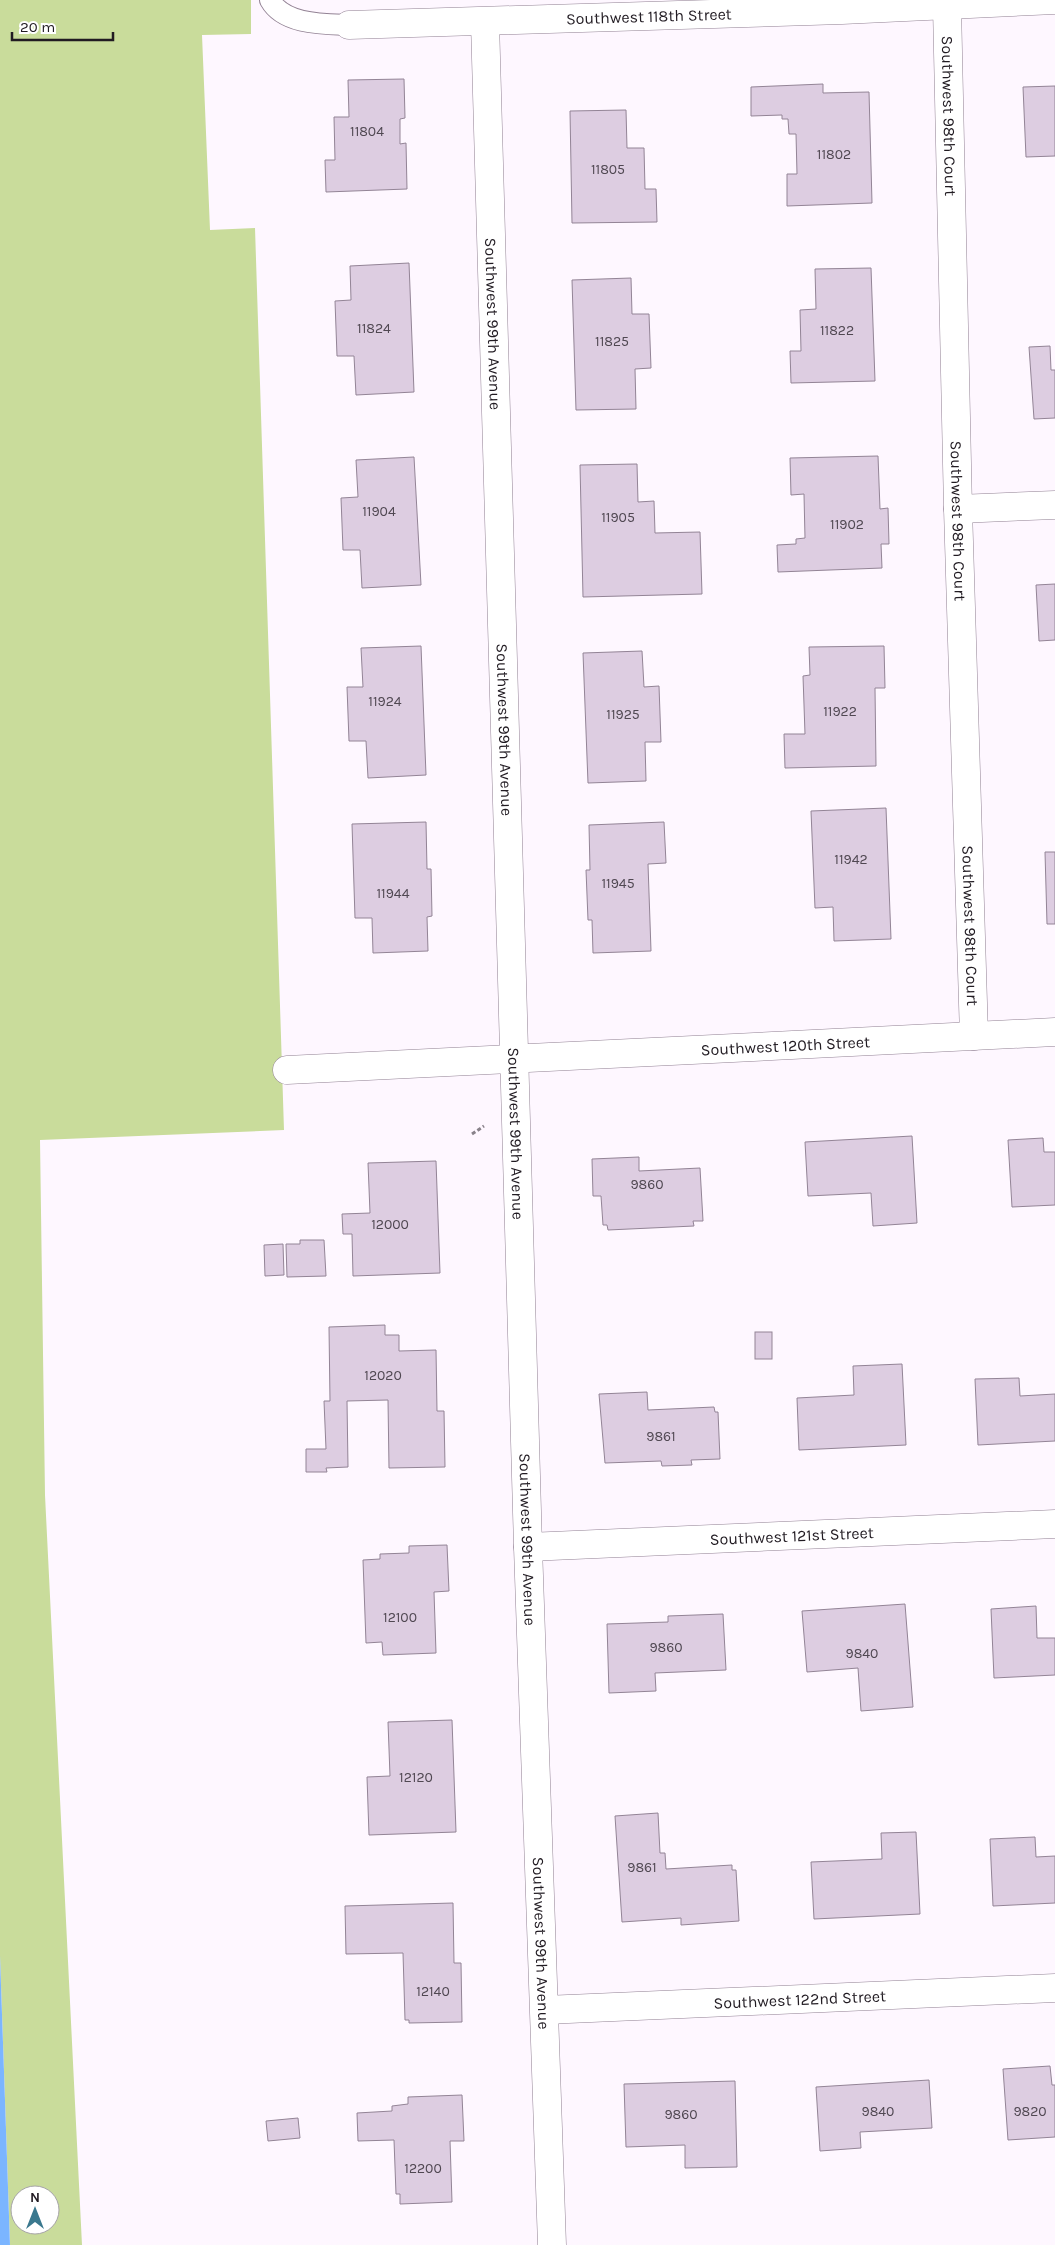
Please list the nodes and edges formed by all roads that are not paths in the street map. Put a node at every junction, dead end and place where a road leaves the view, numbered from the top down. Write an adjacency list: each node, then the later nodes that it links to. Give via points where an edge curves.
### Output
1 (1055, 0): 4 (street, Southwest 118th Street)
2 (273, 5): 6 (lane, Southwest 118th Street, via 290,17)
3 (842, 5): 4 (street, Southwest 118th Street); 5 (street, Southwest 118th Street)
4 (947, 6): 8 (street, Southwest 98th Court)
5 (485, 22): 6 (street, Southwest 118th Street); 11 (street, Southwest 99th Avenue)
6 (349, 25)
7 (1055, 505): 8 (street)
8 (958, 510): 10 (street, Southwest 98th Court)
9 (1055, 1032): 10 (street, Southwest 120th Street)
10 (974, 1036): 11 (street, Southwest 120th Street)
11 (515, 1059): 12 (street, Southwest 120th Street); 14 (street, Southwest 99th Avenue)
12 (287, 1070)
13 (1055, 1524): 14 (street, Southwest 121st Street)
14 (528, 1547): 16 (street, Southwest 99th Avenue)
15 (1055, 1988): 16 (street, Southwest 122nd Street)
16 (545, 2010): 17 (street, Southwest 99th Avenue)
17 (552, 2245)

